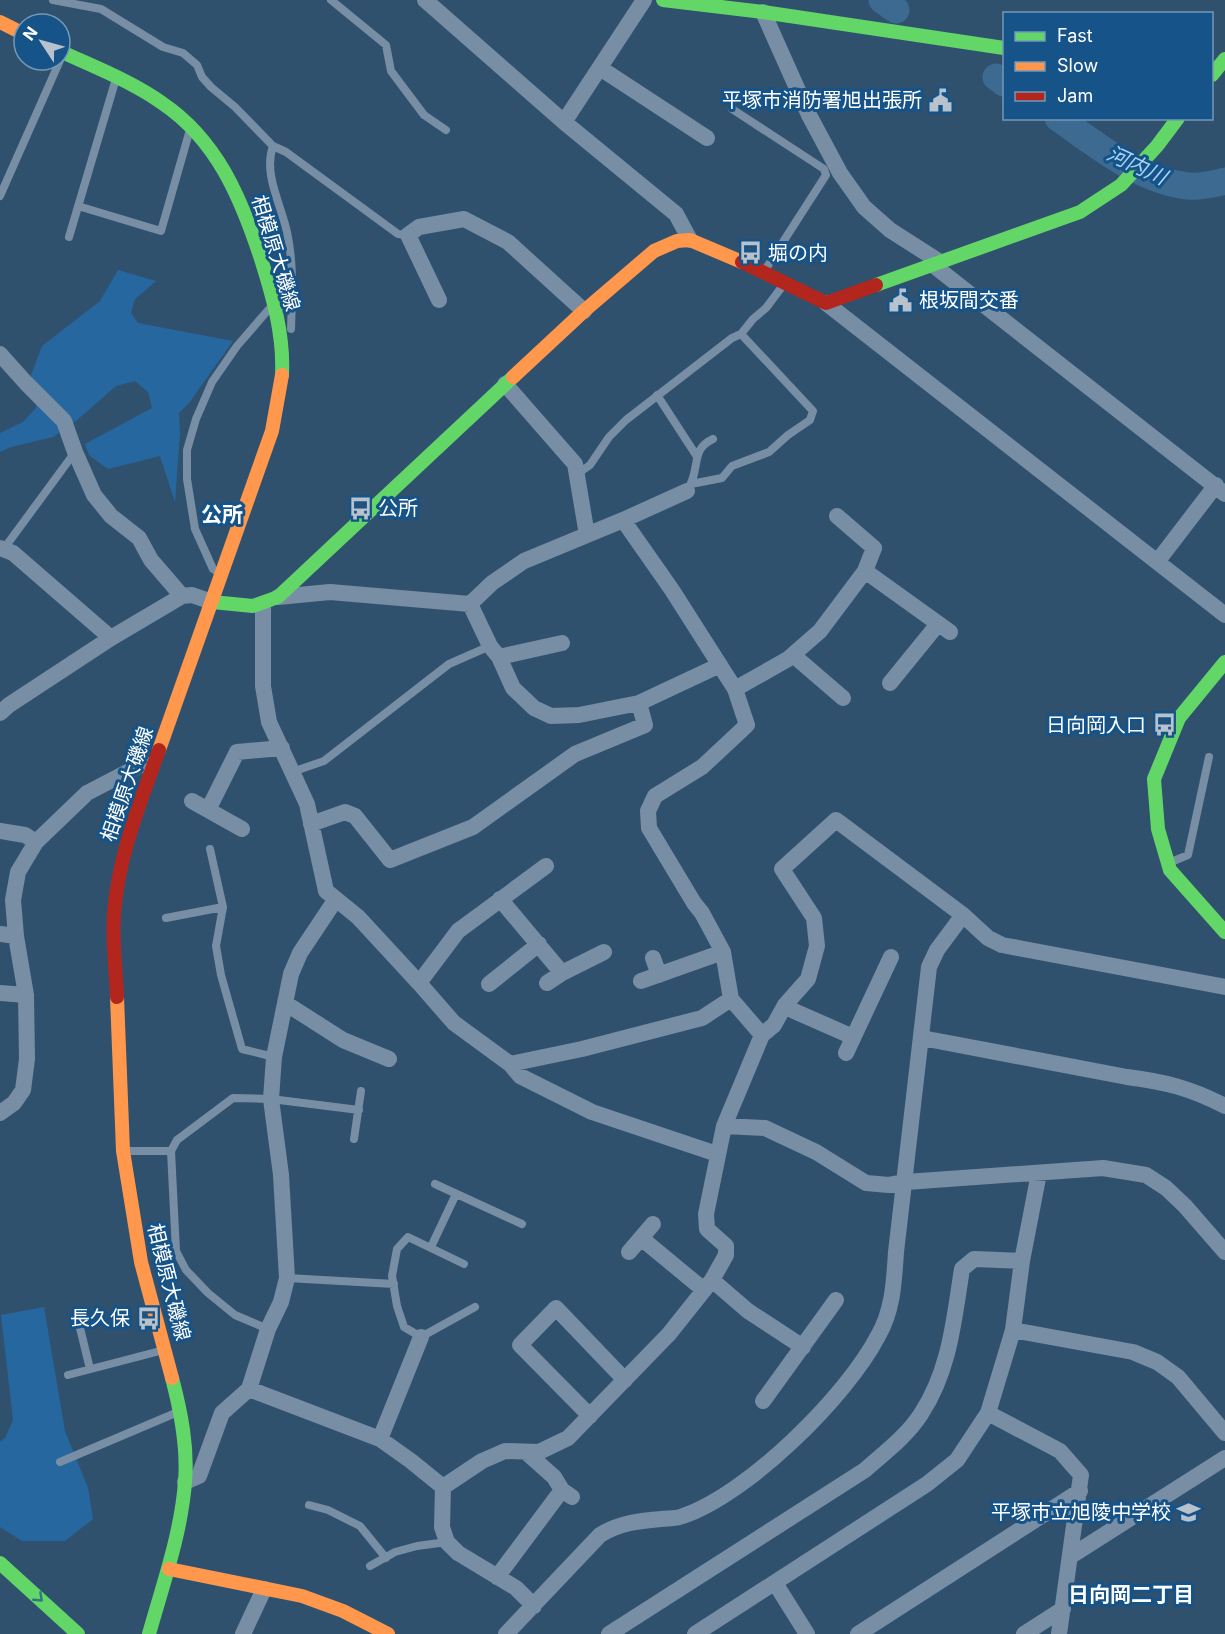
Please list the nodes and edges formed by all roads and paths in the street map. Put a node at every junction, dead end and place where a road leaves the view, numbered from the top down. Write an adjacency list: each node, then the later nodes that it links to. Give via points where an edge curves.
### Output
1 (53, 0): 20 (lane, via 101,9 163,47 183,53 197,65 211,87)
2 (332, 0): 18 (lane, via 386,45 391,71 424,115)
3 (425, 0): 16 (street)
4 (644, 0): 10 (street)
5 (663, 0): 6 (main road)
6 (763, 12): 7 (main road); 26 (street, via 840,173 864,207)
7 (1003, 48)
8 (72, 57): 13 (main road, 相模原大磯線)
9 (1225, 59): 12 (main road)
10 (600, 68): 16 (street); 19 (street)
11 (53, 72): 21 (lane)
12 (1213, 74)
13 (116, 78): 17 (main road, 相模原大磯線, via 161,103); 22 (lane)
14 (732, 109): 27 (lane, via 824,168 826,175)
15 (1176, 120): 26 (main road, via 1121,185 1080,212)
16 (564, 122): 25 (street, via 676,214)
17 (191, 126): 22 (lane, via 161,231); 30 (main road, 相模原大磯線, via 222,165 245,209)
18 (446, 130)
19 (707, 138)
20 (273, 146): 23 (lane, via 398,234); 35 (lane, via 271,170 287,232 292,277 291,332)
21 (0, 196)
22 (78, 206): 24 (lane)
23 (408, 235): 29 (street); 32 (street, via 419,227 464,219 508,242)
24 (69, 237)
25 (690, 240): 27 (main road); 32 (main road, via 654,251)
26 (937, 264): 31 (main road); 43 (street)
27 (764, 271): 28 (main road)
28 (785, 282): 31 (main road); 33 (lane)
29 (439, 300)
30 (275, 302): 35 (main road, 相模原大磯線); 50 (lane, via 212,382 187,450 195,529 213,569)
31 (826, 303): 48 (street)
32 (584, 311): 36 (main road)
33 (741, 334): 37 (lane); 42 (lane, via 813,411 810,420 770,452 732,466 722,478)
34 (0, 354): 39 (street, via 64,421)
35 (282, 358): 50 (main road, 相模原大磯線, via 281,390 272,431)
36 (505, 384): 41 (street, via 575,464); 52 (main road)
37 (657, 395): 40 (lane); 41 (lane, via 626,420 590,465)
38 (713, 439): 40 (lane)
39 (75, 452): 47 (lane); 51 (street, via 94,495 111,516 139,538 151,560)
40 (696, 455): 42 (lane)
41 (576, 474): 46 (street)
42 (689, 487): 45 (street)
43 (1220, 490): 48 (street)
44 (837, 516): 49 (street, via 874,548)
45 (623, 520): 46 (street); 62 (street)
46 (587, 535): 54 (street, via 524,561)
47 (1, 549): 57 (street, via 13,553)
48 (1157, 561): 56 (street)
49 (865, 571): 60 (street, via 820,631); 63 (street, via 944,628)
50 (222, 574): 53 (main road, 相模原大磯線)
51 (182, 596): 53 (street); 57 (street)
52 (278, 597): 54 (street, via 330,592); 55 (main road)
53 (212, 602): 55 (main road); 70 (main road, 相模原大磯線)
54 (470, 604): 59 (street)
55 (262, 606): 68 (street, via 263,686 269,722)
56 (1225, 615)
57 (111, 638): 67 (street)
58 (562, 643): 59 (street)
59 (494, 652): 66 (street, via 513,688 534,708 552,716 579,715); 71 (lane, via 449,664 324,761)
60 (793, 655): 64 (street); 65 (street)
61 (1225, 662): 79 (main road, via 1179,718 1154,779 1158,829)
62 (720, 665): 64 (street); 66 (street)
63 (890, 683)
64 (735, 689): 90 (street, via 747,725 702,767 655,796 648,811 649,828)
65 (843, 698)
66 (639, 703): 74 (street, via 645,725 575,754 473,827 390,860 355,816 345,812)
67 (0, 713)
68 (282, 748): 71 (street); 73 (street, via 237,752)
69 (1209, 757): 79 (lane, via 1188,855)
70 (152, 766): 77 (street, via 142,764 87,794); 119 (main road, 相模原大磯線, via 120,868 114,915)
71 (292, 772): 74 (street, via 307,804)
72 (192, 801): 73 (street)
73 (208, 810): 75 (street)
74 (311, 824): 81 (street, via 326,891)
75 (242, 829)
76 (0, 831): 77 (street, via 25,835)
77 (36, 842): 87 (street, via 18,872)
78 (210, 849): 83 (lane)
79 (1168, 863): 86 (main road)
80 (546, 866): 82 (street)
81 (336, 898): 96 (street); 103 (street, via 300,953)
82 (500, 899): 88 (street); 96 (street, via 458,931)
83 (224, 907): 85 (lane); 109 (lane, via 216,946 242,1049)
84 (963, 915): 99 (street, via 1002,945); 104 (street, via 836,820 782,869 814,918 816,946 808,979); 107 (street, via 929,967)
85 (166, 918)
86 (1225, 932)
87 (8, 935): 101 (street)
88 (539, 944): 93 (street); 98 (street)
89 (604, 952): 93 (street)
90 (723, 952): 94 (street); 102 (street)
91 (891, 957): 106 (street)
92 (653, 958): 94 (street)
93 (562, 973): 97 (street)
94 (659, 975): 95 (street)
95 (641, 981)
96 (419, 983): 111 (street, via 454,1023)
97 (547, 983)
98 (489, 984)
99 (1225, 987)
100 (0, 993): 101 (street)
101 (26, 995): 116 (street, via 27,1059 23,1090)
102 (731, 999): 105 (street); 111 (street, via 702,1018)
103 (285, 1003): 109 (street); 110 (street, via 343,1040)
104 (785, 1005): 105 (street, via 774,1025); 106 (street)
105 (762, 1035): 117 (street)
106 (853, 1037): 108 (street)
107 (922, 1038): 114 (street, via 1162,1082 1198,1092); 123 (street)
108 (846, 1053)
109 (274, 1057): 113 (street)
110 (389, 1059)
111 (510, 1064): 121 (street, via 520,1076 592,1112)
112 (362, 1091): 115 (lane)
113 (271, 1099): 115 (lane); 120 (lane, via 233,1098 177,1140); 134 (street, via 285,1221)
114 (1225, 1106)
115 (359, 1110): 118 (lane)
116 (0, 1113)
117 (724, 1126): 121 (street); 123 (street, via 765,1128 816,1152 866,1184)
118 (354, 1139)
119 (123, 1151): 120 (lane); 144 (main road, 相模原大磯線, via 141,1262)
120 (171, 1151): 140 (lane, via 176,1251 186,1270 236,1315)
121 (717, 1154): 136 (street, via 707,1229 726,1246 726,1255)
122 (1039, 1173): 123 (street); 131 (street, via 1103,1168 1146,1175 1185,1206); 132 (street)
123 (906, 1182): 171 (street, via 893,1297 879,1336 841,1391 754,1474 713,1502 682,1517 618,1525 600,1535)
124 (435, 1184): 125 (lane)
125 (456, 1194): 126 (lane); 129 (lane)
126 (522, 1224)
127 (652, 1224): 128 (street)
128 (641, 1238): 130 (street); 136 (street)
129 (431, 1247): 133 (lane); 135 (lane, via 408,1238 397,1249)
130 (629, 1252)
131 (1225, 1252)
132 (1022, 1261): 141 (street); 178 (street, via 974,1260 962,1269 941,1378 920,1416 893,1445 865,1470)
133 (464, 1263)
134 (287, 1278): 135 (lane); 140 (street)
135 (394, 1284): 142 (lane, via 404,1327)
136 (708, 1285): 143 (street); 147 (street)
137 (836, 1300): 143 (street)
138 (475, 1307): 142 (lane)
139 (80, 1328): 145 (lane)
140 (268, 1329): 148 (street)
141 (1013, 1330): 151 (street); 153 (street, via 1133,1352 1157,1362 1178,1377)
142 (421, 1337): 154 (street)
143 (803, 1347): 149 (street)
144 (166, 1349): 145 (lane); 150 (main road, 相模原大磯線)
145 (90, 1369): 146 (lane)
146 (68, 1375)
147 (625, 1380): 152 (street); 152 (street, via 556,1308 520,1345)
148 (249, 1389): 154 (street); 158 (street, via 222,1413 199,1476)
149 (763, 1401)
150 (182, 1411): 157 (lane); 158 (main road, 相模原大磯線)
151 (988, 1413): 160 (street, via 1060,1451 1081,1475); 169 (street, via 957,1461)
152 (590, 1416): 155 (street, via 568,1438 539,1452)
153 (1225, 1433)
154 (380, 1439): 159 (street)
155 (527, 1453): 159 (street, via 505,1451); 168 (street, via 567,1494)
156 (1225, 1458): 163 (street)
157 (60, 1462)
158 (185, 1482): 167 (main road, 相模原大磯線)
159 (443, 1487): 162 (street, via 442,1527)
160 (1080, 1491): 163 (street); 181 (street)
161 (309, 1505): 164 (lane, via 360,1526)
162 (447, 1542): 164 (lane, via 417,1546); 168 (street)
163 (1071, 1556): 172 (street)
164 (386, 1558): 166 (lane)
165 (0, 1563): 173 (main road, one-way to 173)
166 (370, 1566)
167 (169, 1569): 170 (main road); 174 (main road, 相模原大磯線)
168 (497, 1577): 171 (street, via 516,1588)
169 (775, 1583): 179 (street); 180 (street)
170 (264, 1589): 175 (street); 176 (main road, via 302,1596)
171 (534, 1606): 177 (street)
172 (1063, 1609): 182 (street); 183 (street)
173 (78, 1634)
174 (149, 1634)
175 (243, 1634)
176 (388, 1634)
177 (506, 1634)
178 (609, 1634)
179 (695, 1634)
180 (807, 1634)
181 (858, 1634)
182 (1024, 1634)
183 (1059, 1634)

